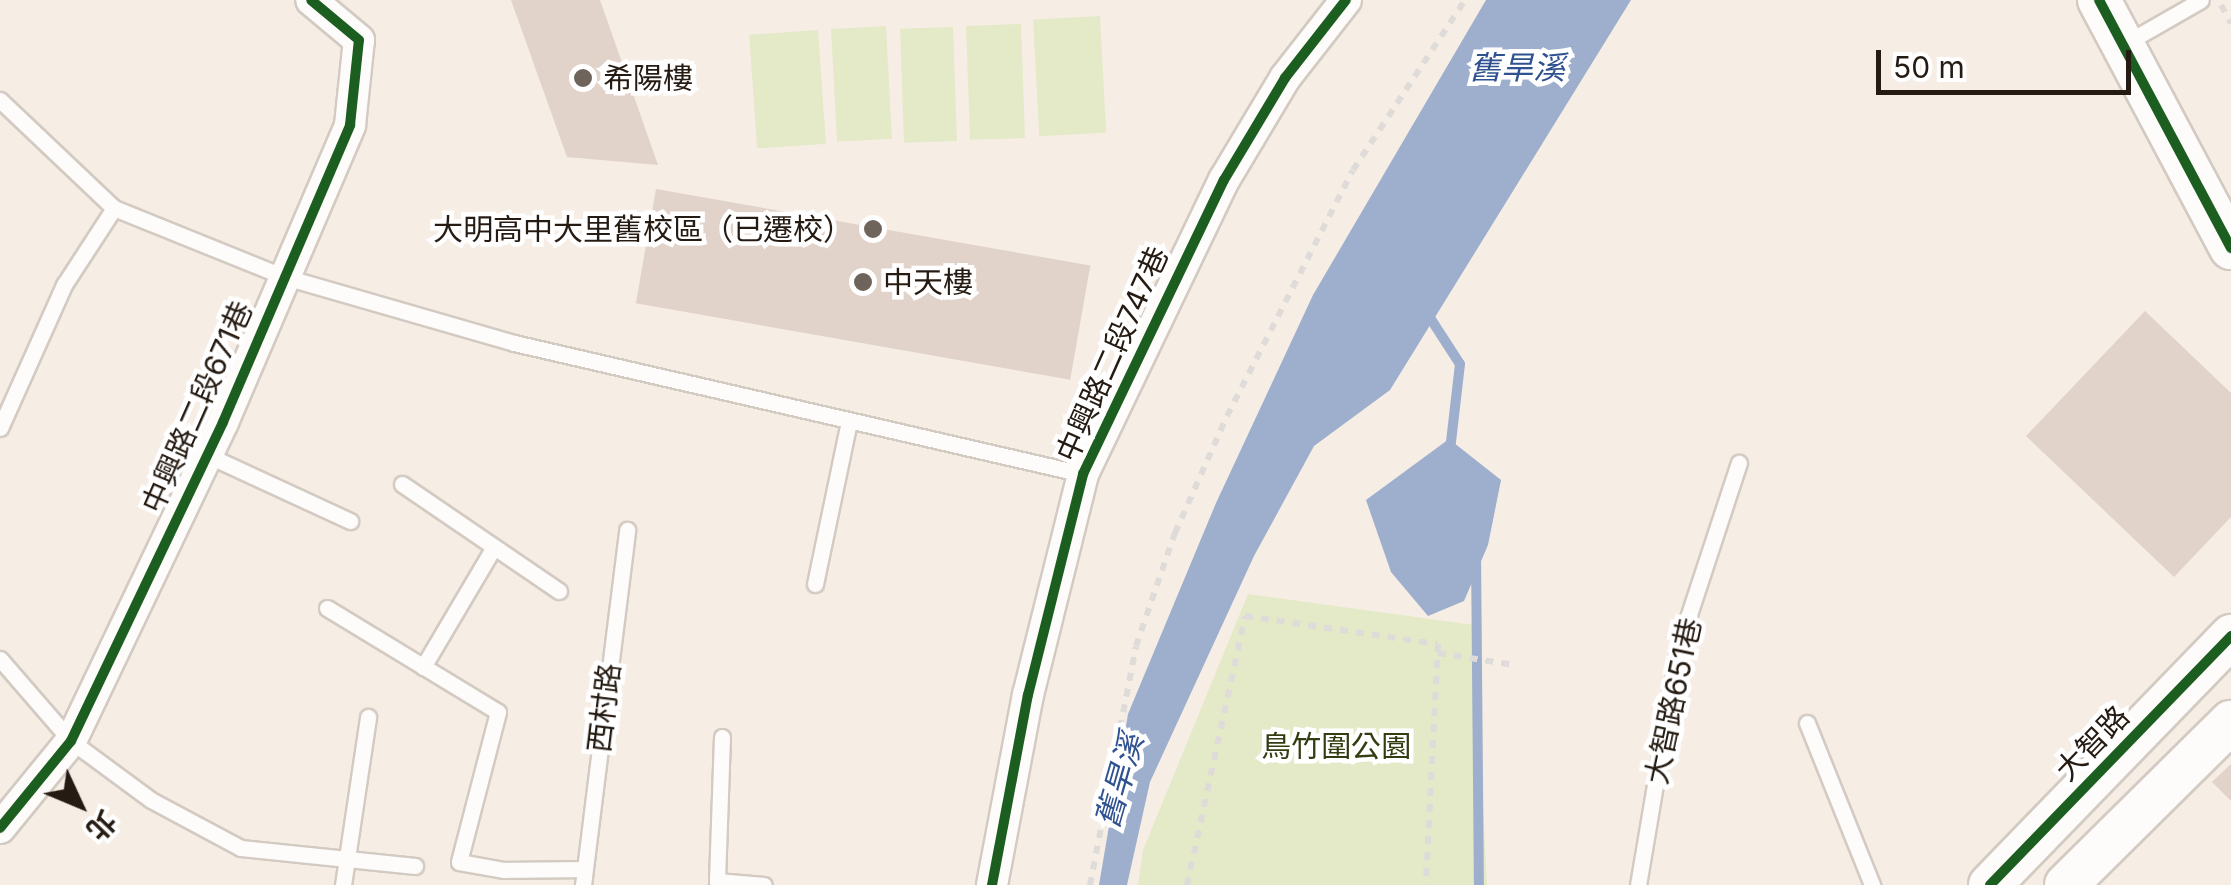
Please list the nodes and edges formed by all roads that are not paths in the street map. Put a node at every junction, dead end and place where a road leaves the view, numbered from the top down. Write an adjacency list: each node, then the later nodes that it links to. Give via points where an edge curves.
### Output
1 (310, 0): 9 (street, 中興路二段671巷, via 359,40 358,57 350,125)
2 (1346, 0): 14 (street, 中興路二段747巷, via 1285,78 1179,252)
3 (2099, 0): 5 (street)
4 (2201, 0): 5 (lane)
5 (2121, 46): 8 (street)
6 (0, 100): 7 (lane)
7 (114, 208): 9 (lane, 中興路二段747巷); 11 (lane, via 64,286)
8 (2231, 248)
9 (282, 276): 10 (lane, 中興路二段747巷, via 514,342); 12 (street, 中興路二段671巷)
10 (849, 421): 14 (lane, 中興路二段747巷); 19 (lane)
11 (0, 428)
12 (205, 454): 16 (lane); 29 (street, 中興路二段671巷)
13 (1740, 463): 38 (lane, 大智路651巷, via 1678,648)
14 (1084, 474): 37 (street, 中興路二段747巷, via 1028,695)
15 (402, 484): 18 (lane)
16 (350, 521)
17 (627, 530): 33 (lane, 西村路)
18 (494, 547): 20 (lane); 24 (lane)
19 (815, 584)
20 (559, 591)
21 (327, 608): 24 (lane)
22 (2231, 636): 40 (street, 大智路)
23 (0, 659): 29 (lane)
24 (423, 667): 34 (lane, via 498,712 458,862)
25 (368, 717): 31 (lane)
26 (2231, 722): 41 (street)
27 (1808, 723): 39 (lane)
28 (722, 738): 36 (lane, via 717,880)
29 (72, 740): 30 (street, 中興路二段671巷); 31 (lane, via 151,800 241,848)
30 (0, 828)
31 (346, 859): 32 (lane); 35 (lane)
32 (415, 866)
33 (583, 877): 34 (lane)
34 (504, 878)
35 (342, 885)
36 (764, 885)
37 (992, 885)
38 (1638, 885)
39 (1872, 885)
40 (1990, 885)
41 (2066, 885)

